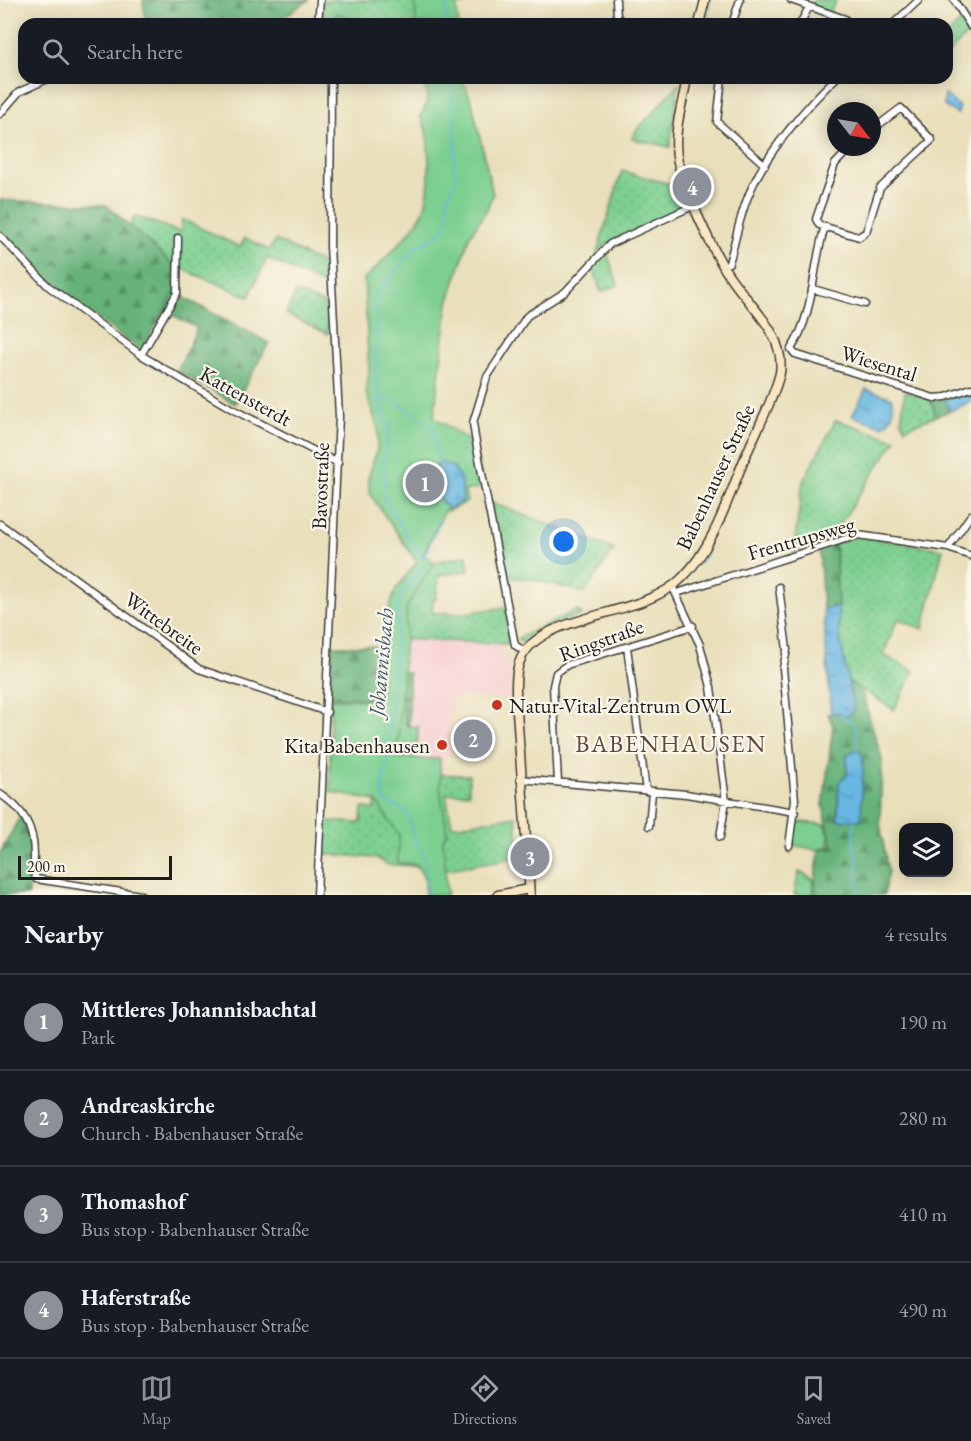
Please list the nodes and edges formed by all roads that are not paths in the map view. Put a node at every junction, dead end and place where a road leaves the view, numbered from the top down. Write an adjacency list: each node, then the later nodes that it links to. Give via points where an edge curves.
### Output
1 (320, 0): 9 (street)
2 (616, 0): 10 (street)
3 (705, 0): 11 (main road)
4 (740, 0): 12 (street)
5 (791, 0): 8 (street)
6 (919, 0): 15 (street)
7 (954, 0): 16 (street)
8 (809, 7): 13 (street); 14 (street)
9 (318, 18)
10 (618, 18)
11 (700, 18)
12 (734, 18)
13 (803, 18)
14 (842, 18)
15 (900, 18)
16 (971, 27)
17 (37, 84): 22 (street, via 19,92)
18 (331, 84): 37 (street, Bavostraße, via 330,214 339,372)
19 (686, 84): 26 (main road, via 676,150)
20 (721, 84): 25 (street, via 717,122)
21 (831, 84): 25 (street)
22 (0, 114)
23 (881, 123): 27 (street, via 901,108 932,140 880,188 864,235 859,237)
24 (843, 156): 27 (street, via 835,164 816,219)
25 (765, 165): 30 (street, via 749,193)
26 (695, 205): 34 (main road, via 718,258 772,334); 46 (street, via 623,236 603,249 565,292 527,315 487,377 474,423 475,437 514,645)
27 (825, 226): 31 (street, via 814,265)
28 (0, 236): 35 (street, Kattensterdt, via 48,286)
29 (178, 238): 35 (street, via 177,293)
30 (729, 263)
31 (813, 289): 32 (street); 33 (street)
32 (865, 304)
33 (791, 349): 34 (street); 36 (street, Wiesental, via 795,354 934,398)
34 (780, 353): 43 (main road, Babenhauser Straße, via 778,381 707,544)
35 (141, 355): 37 (street, Kattensterdt, via 232,409)
36 (971, 388)
37 (338, 463): 47 (street, Bavostraße)
38 (971, 515): 40 (street)
39 (0, 524): 47 (street, Wittebreite, via 199,669)
40 (948, 548): 41 (street, Frentrupsweg); 43 (street, Frentrupsweg, via 858,535)
41 (971, 556)
42 (780, 587): 53 (street)
43 (674, 590): 44 (street); 46 (main road, Babenhauser Straße, via 558,629)
44 (693, 626): 45 (street, Ringstraße); 52 (street, via 711,687)
45 (627, 647): 49 (street, Ringstraße, via 567,665 556,673 553,686); 50 (street)
46 (525, 652): 48 (main road, via 516,684)
47 (327, 712): 59 (street, Bavostraße)
48 (520, 779): 49 (street); 57 (main road)
49 (558, 782): 50 (street)
50 (649, 791): 52 (street); 54 (street)
51 (0, 794): 58 (street, via 17,805 27,820 34,843 36,879)
52 (726, 801): 53 (street); 55 (street)
53 (795, 812): 56 (street)
54 (648, 826)
55 (720, 837)
56 (789, 846)
57 (530, 892): 60 (main road)
58 (141, 895)
59 (317, 895)
60 (498, 895)

